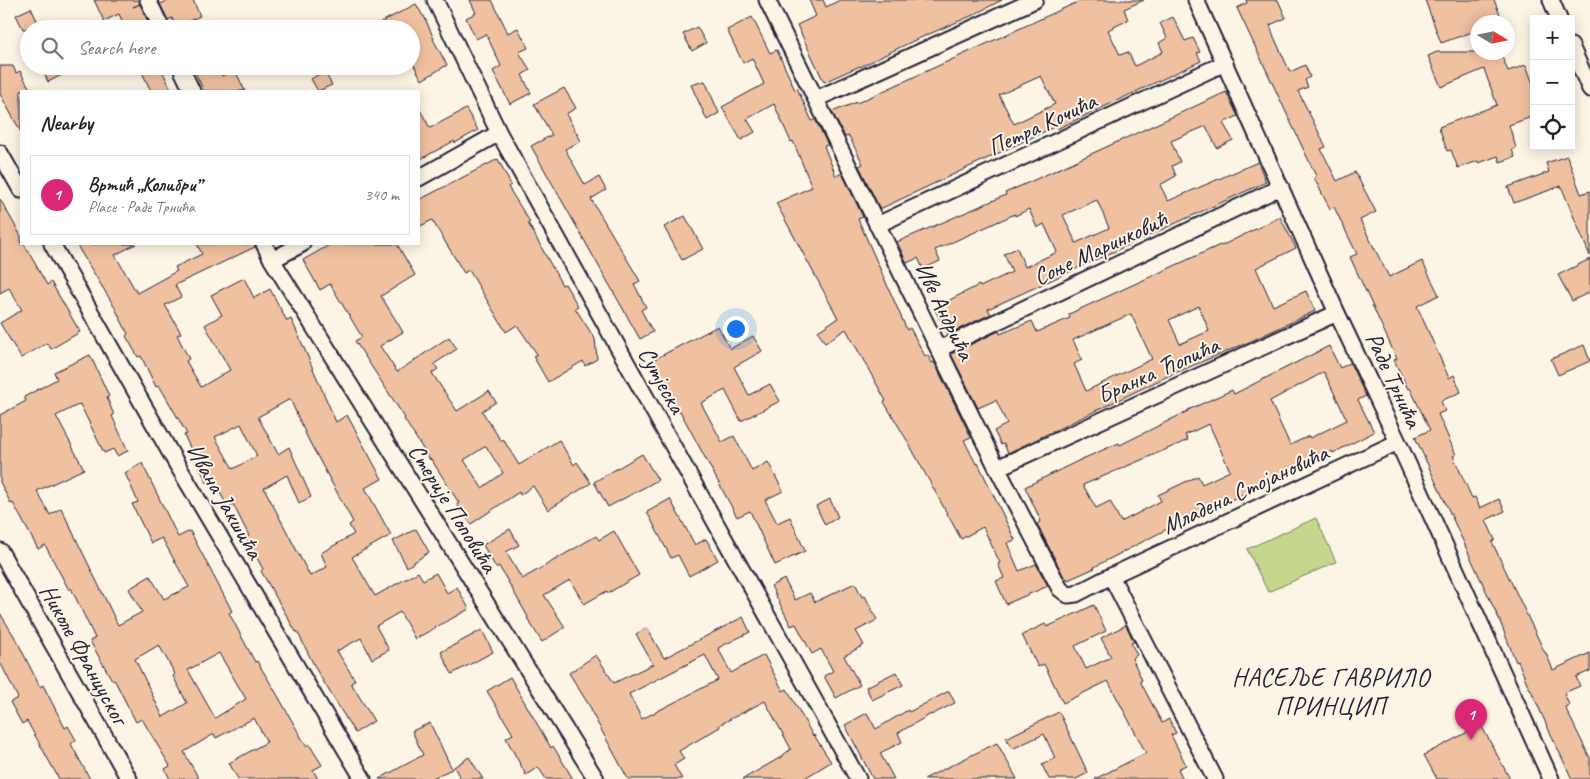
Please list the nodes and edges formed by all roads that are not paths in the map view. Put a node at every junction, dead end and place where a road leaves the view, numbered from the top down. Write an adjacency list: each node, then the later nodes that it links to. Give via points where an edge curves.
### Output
1 (148, 0): 8 (street)
2 (435, 0): 15 (street, Сутјеска)
3 (767, 0): 14 (street, Иве Андрића)
4 (1035, 0): 14 (street)
5 (1196, 0): 10 (street, Раде Трнића)
6 (1551, 0): 7 (street)
7 (1557, 15)
8 (158, 20)
9 (1575, 55): 12 (street)
10 (1225, 63): 18 (street, Раде Трнића); 20 (street, Петра Кочића)
11 (184, 75): 13 (street)
12 (1590, 89)
13 (192, 90)
14 (816, 99): 20 (street, Иве Андрића)
15 (499, 133): 17 (street); 34 (street, Сутјеска)
16 (0, 153): 19 (street)
17 (420, 177)
18 (1281, 187): 25 (street, Раде Трнића); 26 (street, Соње Маринковић)
19 (20, 188)
20 (877, 226): 26 (street, Иве Андрића)
21 (53, 245): 32 (street, Ивана Јакшића, via 175,461)
22 (264, 245): 24 (street, Стерије Поповића)
23 (300, 245): 24 (street)
24 (272, 260): 33 (street, Стерије Поповића)
25 (1337, 313): 27 (street, Раде Трнића); 28 (street, Бранка Ћопића)
26 (939, 349): 28 (street, Иве Андрића)
27 (1398, 442): 30 (street, Младена Стојановића); 36 (street, Раде Трнића)
28 (997, 468): 30 (street, Иве Андрића, via 1060,589 1068,595 1076,594)
29 (0, 551): 31 (street, Николе Француског)
30 (1111, 576): 35 (street)
31 (129, 779)
32 (363, 779)
33 (596, 779)
34 (858, 779)
35 (1215, 779)
36 (1552, 779)

